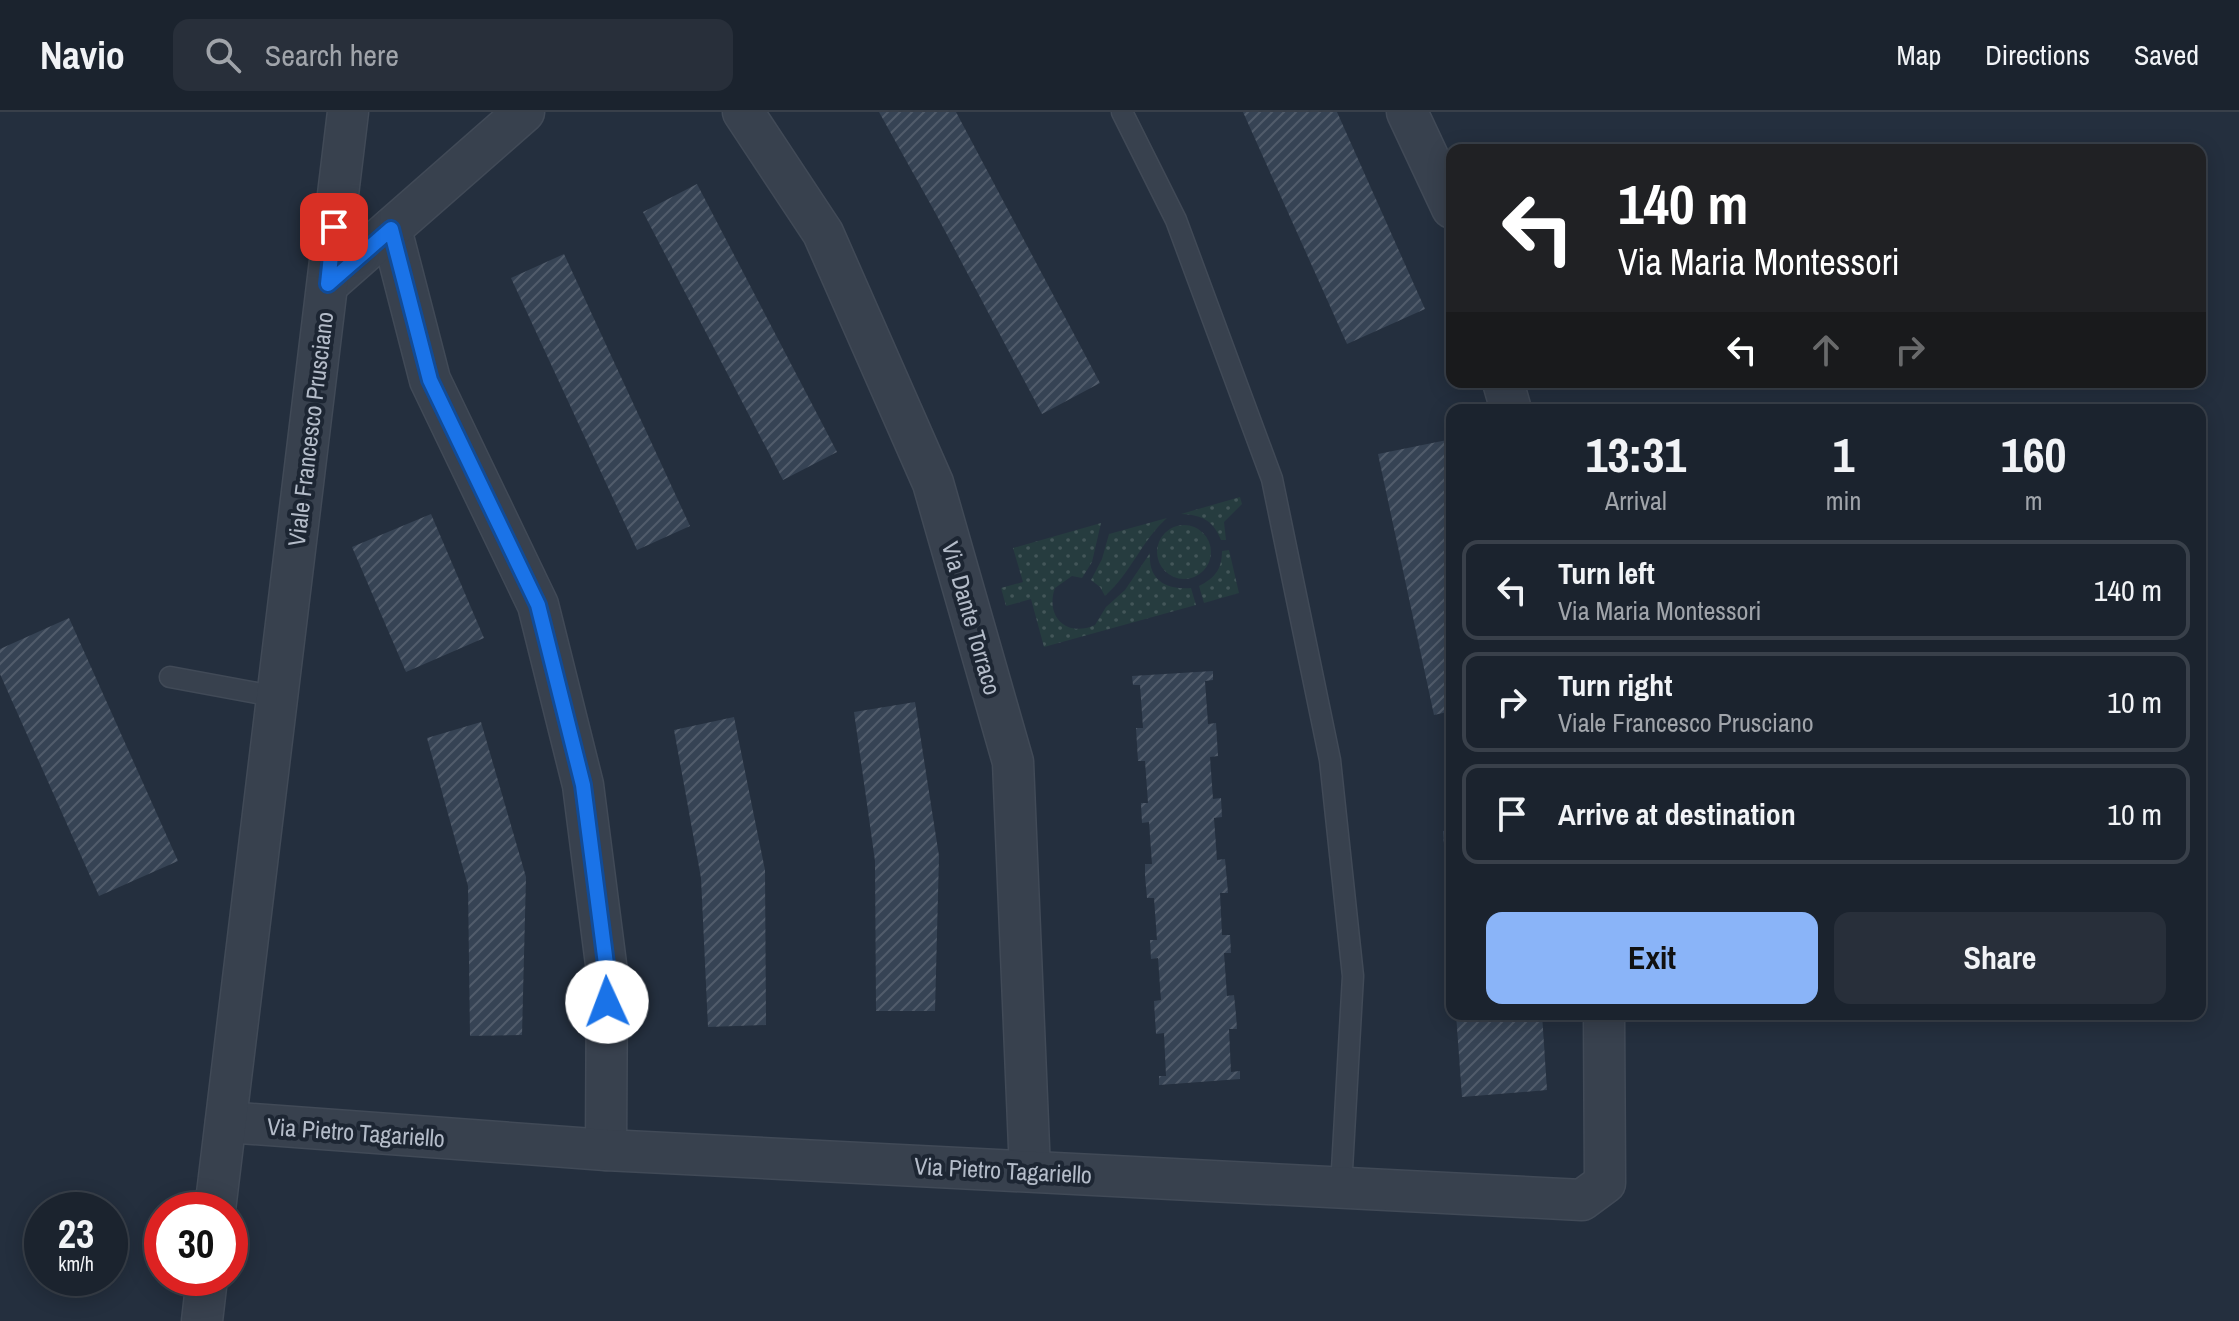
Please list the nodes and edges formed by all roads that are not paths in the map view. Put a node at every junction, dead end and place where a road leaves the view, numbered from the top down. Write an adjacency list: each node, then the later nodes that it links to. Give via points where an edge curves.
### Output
1 (348, 112): 8 (street, Viale Francesco Prusciano)
2 (524, 112): 7 (street)
3 (743, 112): 14 (street, Via Dante Torraco, via 823,233 933,483 1013,762)
4 (1122, 112): 15 (lane, via 1176,220 1272,479 1330,760 1353,976)
5 (1407, 112): 6 (street)
6 (1446, 195)
7 (391, 229): 8 (street); 13 (street, via 430,380 538,605 583,785 607,972)
8 (328, 284): 10 (street, Viale Francesco Prusciano)
9 (170, 677): 10 (lane)
10 (278, 697): 12 (street, Viale Francesco Prusciano)
11 (1604, 1020): 15 (street, Via Pietro Tagariello, via 1605,1183 1582,1200)
12 (226, 1122): 13 (street, Via Pietro Tagariello); 16 (street, Viale Francesco Prusciano)
13 (606, 1150): 14 (street, Via Pietro Tagariello)
14 (1030, 1171): 15 (street, Via Pietro Tagariello)
15 (1341, 1187)
16 (217, 1192)
17 (205, 1296): 18 (street)
18 (202, 1321)

